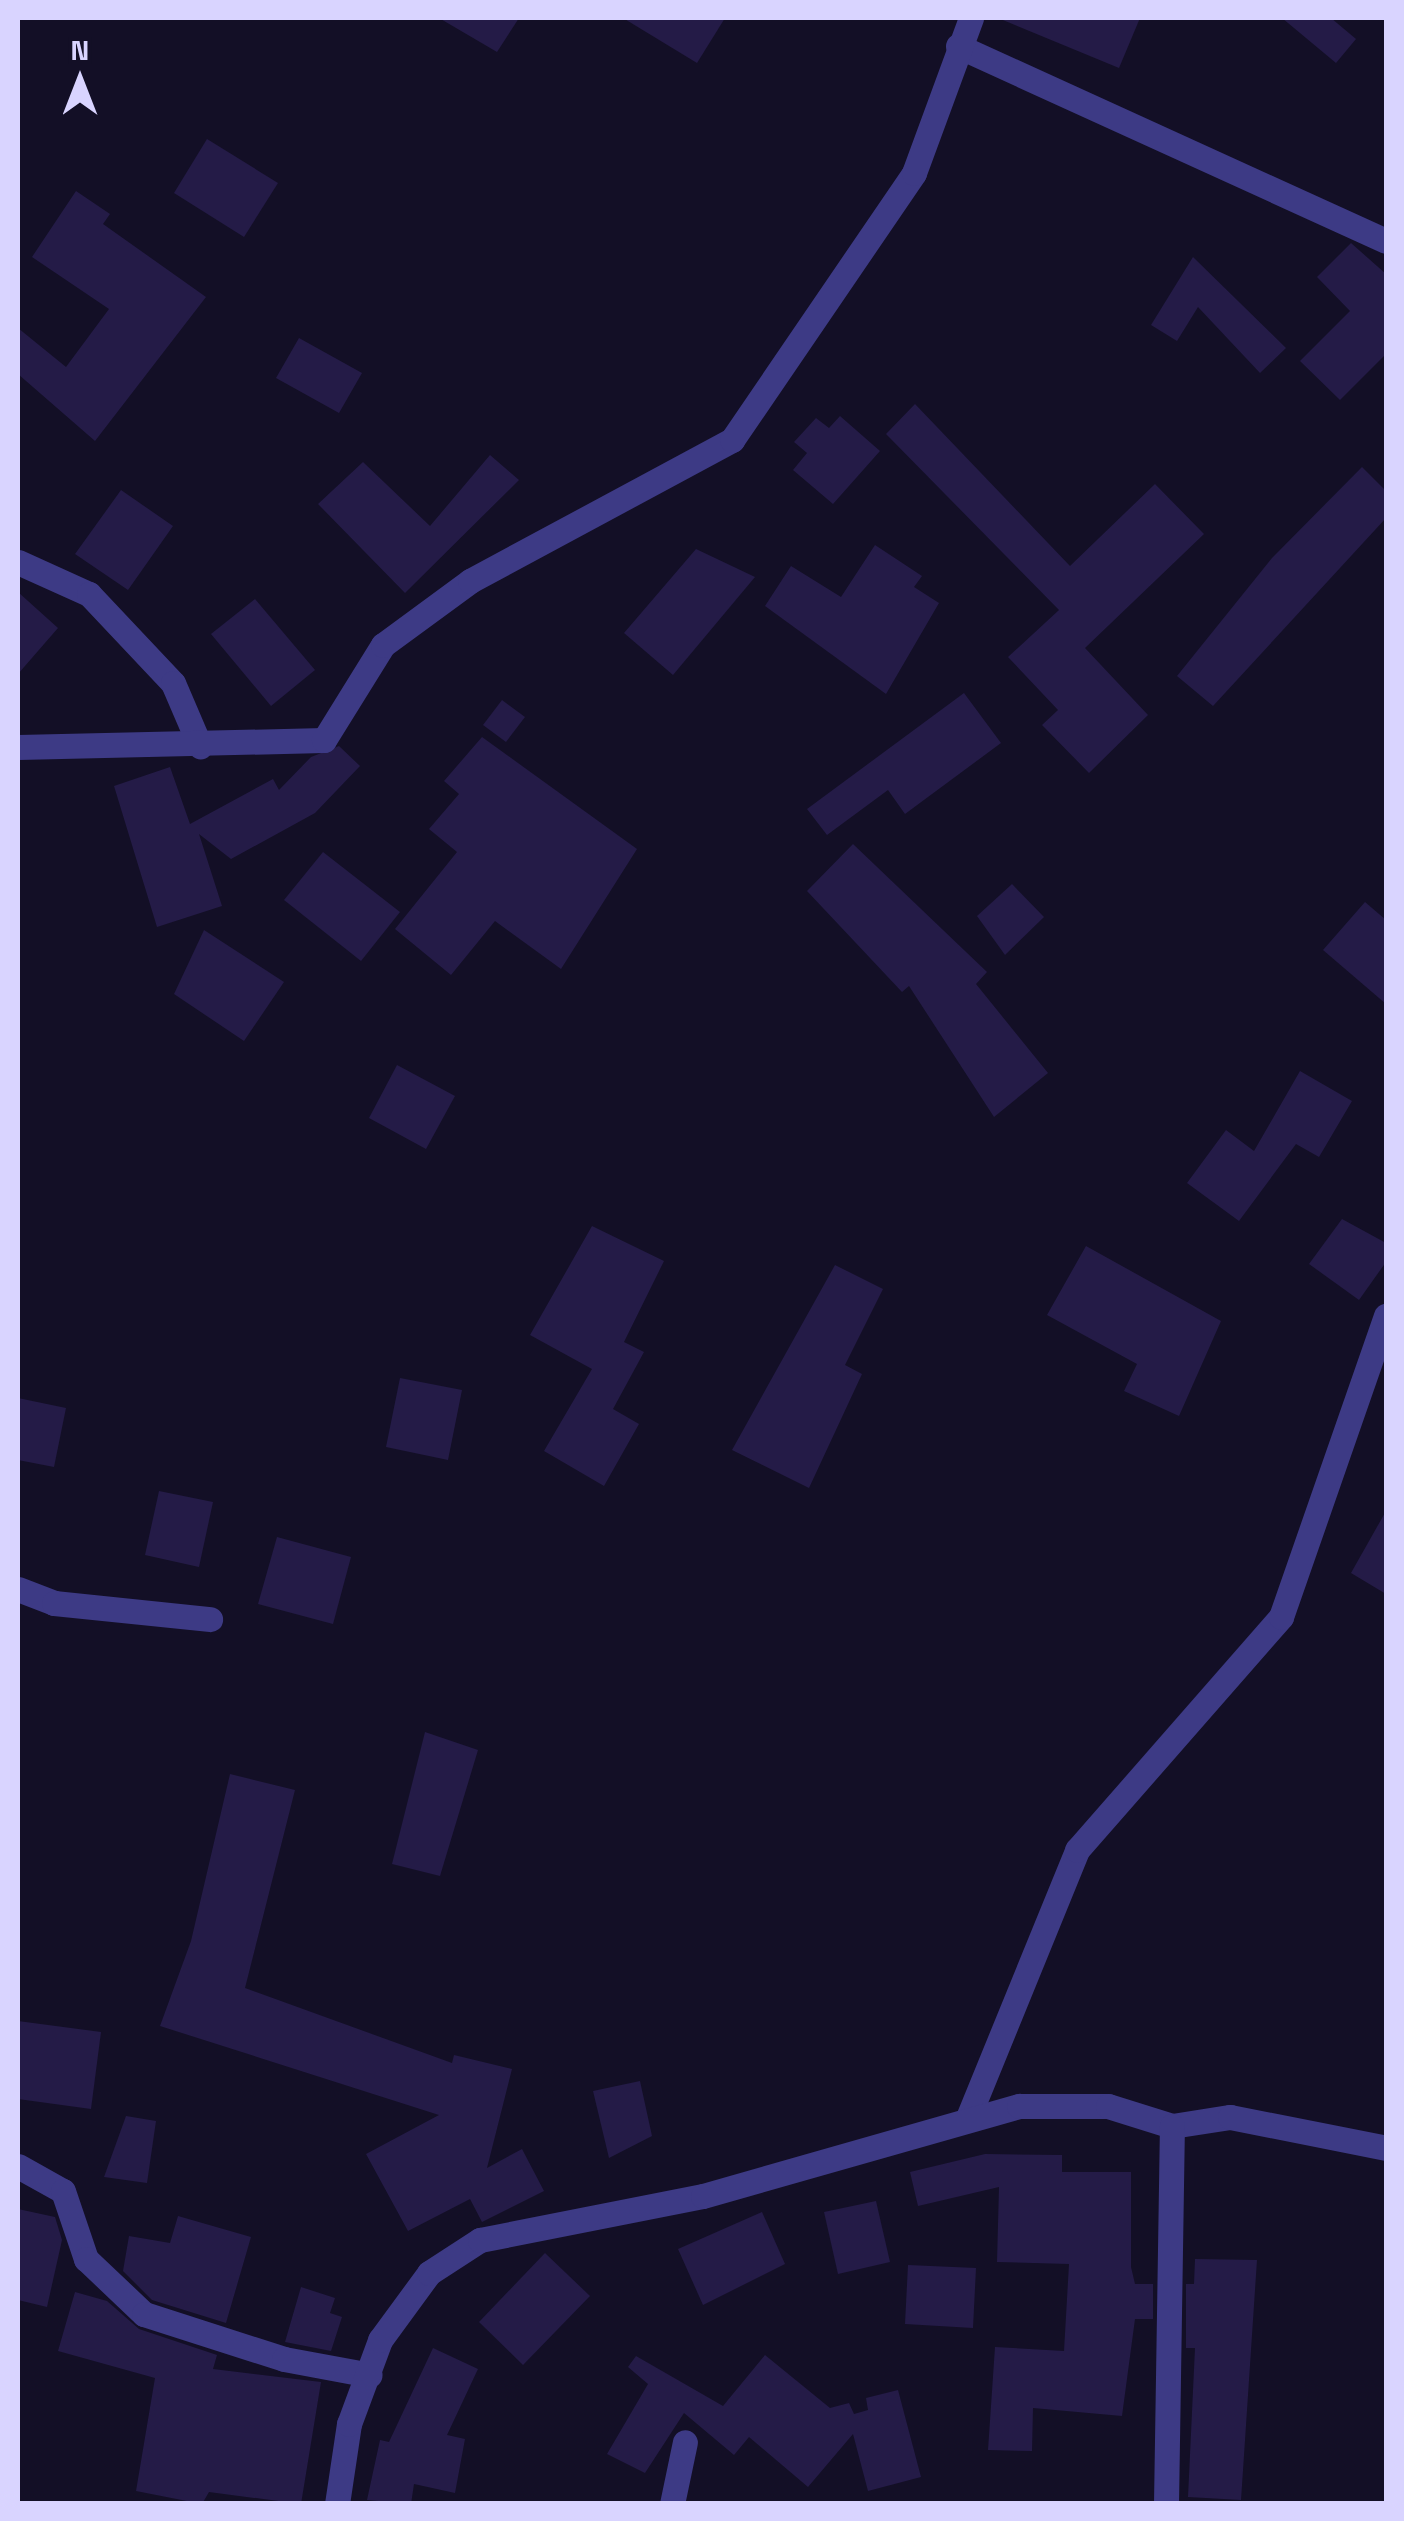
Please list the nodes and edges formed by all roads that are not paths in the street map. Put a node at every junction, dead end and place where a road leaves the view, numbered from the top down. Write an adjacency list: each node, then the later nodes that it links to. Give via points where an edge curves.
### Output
1 (971, 18): 2 (street)
2 (958, 46): 3 (street); 5 (street, via 914,172 732,440 470,581 398,634 324,740)
3 (1386, 241)
4 (18, 562): 5 (street, via 89,594 174,683)
5 (200, 746): 6 (street)
6 (18, 748)
7 (1386, 1316): 10 (street, via 1280,1617 1077,1850)
8 (18, 1590): 9 (street, via 54,1603)
9 (210, 1619)
10 (967, 2120): 11 (street, via 1019,2106 1108,2106); 14 (street, via 703,2196 480,2240 430,2273 380,2340)
11 (1172, 2126): 12 (street, via 1230,2116); 18 (street)
12 (1386, 2148)
13 (18, 2166): 14 (street, via 63,2191 86,2259 144,2314 284,2359)
14 (370, 2375): 16 (street, via 350,2424)
15 (685, 2442): 17 (street)
16 (336, 2504)
17 (672, 2504)
18 (1166, 2504)

